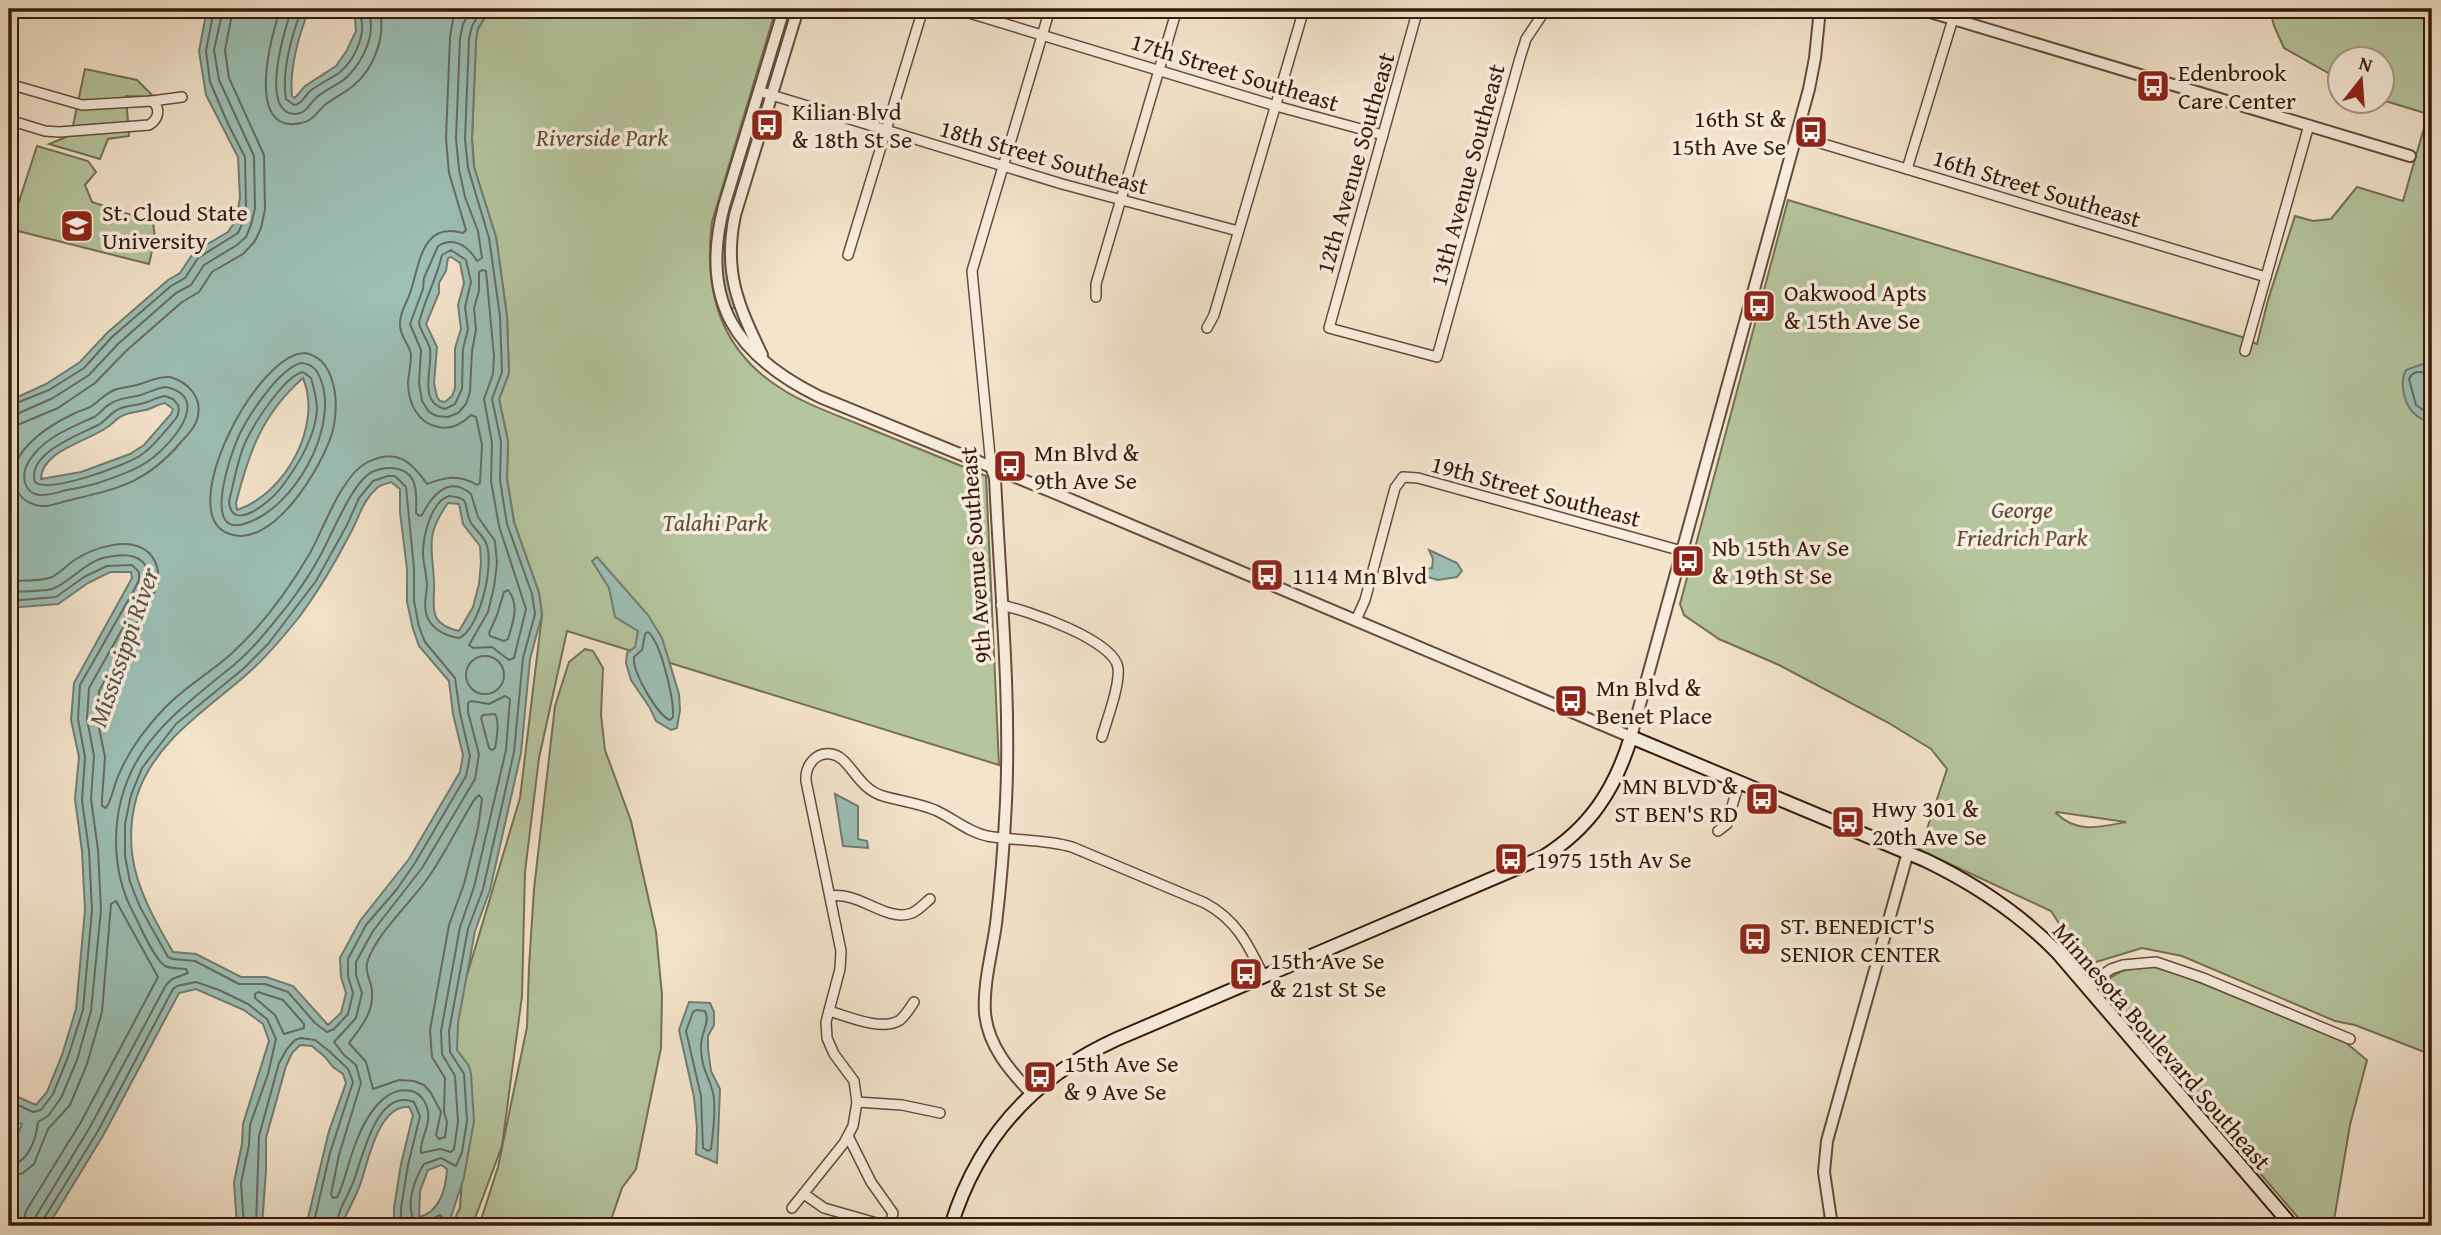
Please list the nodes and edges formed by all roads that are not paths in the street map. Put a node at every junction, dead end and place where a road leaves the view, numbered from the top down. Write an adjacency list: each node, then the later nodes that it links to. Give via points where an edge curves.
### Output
1 (784, 9): 16 (street, Minnesota Boulevard Southeast)
2 (798, 9): 17 (street)
3 (923, 9): 23 (street)
4 (956, 9): 13 (street, 17th Street Southeast)
5 (1050, 9): 13 (street, 9th Avenue Southeast)
6 (1177, 9): 14 (street)
7 (1304, 9): 20 (street)
8 (1418, 9): 24 (street, 12th Avenue Southeast)
9 (1546, 9): 35 (street, 13th Avenue Southeast, via 1523,48 1437,357)
10 (1819, 9): 25 (street, via 1815,58)
11 (1923, 9): 12 (street)
12 (1953, 19): 22 (street); 28 (street)
13 (1042, 34): 14 (street, 17th Street Southeast); 27 (street, 9th Avenue Southeast)
14 (1159, 69): 20 (street, 17th Street Southeast); 29 (street)
15 (9, 84): 19 (street, via 82,105)
16 (761, 91): 17 (street, 18th Street Southeast); 37 (street, Minnesota Boulevard Southeast, via 724,206 716,255 721,298 729,320 742,341)
17 (773, 95): 23 (street, 18th Street Southeast); 37 (street, via 729,247 737,300)
18 (182, 97): 19 (street)
19 (152, 101): 21 (street, via 158,112 149,125 59,132)
20 (1276, 106): 24 (street, 17th Street Southeast); 30 (street)
21 (9, 120)
22 (2309, 125): 26 (street); 32 (street)
23 (887, 130): 27 (street, 18th Street Southeast); 31 (street)
24 (1383, 135): 35 (street, 12th Avenue Southeast)
25 (1797, 136): 28 (street, 16th Street Southeast); 39 (street)
26 (2410, 156)
27 (1004, 166): 29 (street, 18th Street Southeast); 38 (street, 9th Avenue Southeast, via 972,278)
28 (1907, 169): 32 (street, 16th Street Southeast)
29 (1120, 200): 30 (street, 18th Street Southeast); 33 (street)
30 (1238, 231): 34 (street)
31 (848, 255)
32 (2266, 277): 36 (street)
33 (1096, 297)
34 (1207, 328)
35 (1329, 328)
36 (2245, 351)
37 (764, 361): 38 (street, Minnesota Boulevard Southeast, via 820,397)
38 (991, 466): 40 (street, 9th Avenue Southeast); 41 (street, Minnesota Boulevard Southeast)
39 (1682, 551): 41 (street, 19th Street Southeast, via 1403,477 1395,488); 43 (street)
40 (1001, 605): 42 (street, via 1064,627 1113,655 1118,675); 46 (street, 9th Avenue Southeast, via 1007,762)
41 (1356, 620): 43 (street, Minnesota Boulevard Southeast)
42 (1102, 737)
43 (1631, 737): 44 (main road, Minnesota Boulevard Southeast); 50 (main road, via 1604,799 1561,846)
44 (1739, 782): 45 (street, via 1727,824); 47 (main road, Minnesota Boulevard Southeast)
45 (1718, 831)
46 (1003, 838): 48 (street, via 976,832 924,806 881,796 861,783 842,758 819,755 807,768 806,781); 50 (street, via 1072,848 1217,909 1242,934); 55 (street, 9th Avenue Southeast, via 985,1013 995,1048)
47 (1908, 852): 51 (main road, Minnesota Boulevard Southeast, via 1966,881 2015,914); 62 (street, via 1827,1141 1825,1172)
48 (830, 896): 49 (street, via 849,895 901,915 914,913); 53 (street, via 841,960)
49 (930, 899)
50 (1264, 977): 55 (main road, via 1096,1049 1060,1070)
51 (2087, 986): 54 (street, via 2111,969 2156,962); 63 (main road, Minnesota Boulevard Southeast)
52 (914, 1002): 53 (street, via 902,1018 890,1023)
53 (829, 1011): 56 (street, via 826,1030 830,1047 851,1074)
54 (2350, 1039)
55 (1032, 1094): 61 (main road, via 987,1146)
56 (857, 1102): 57 (street); 58 (street)
57 (940, 1113)
58 (848, 1136): 59 (street); 59 (street, via 893,1213 891,1222 880,1224 824,1208)
59 (804, 1194): 60 (street)
60 (792, 1209)
61 (951, 1226)
62 (1832, 1226)
63 (2292, 1226)

